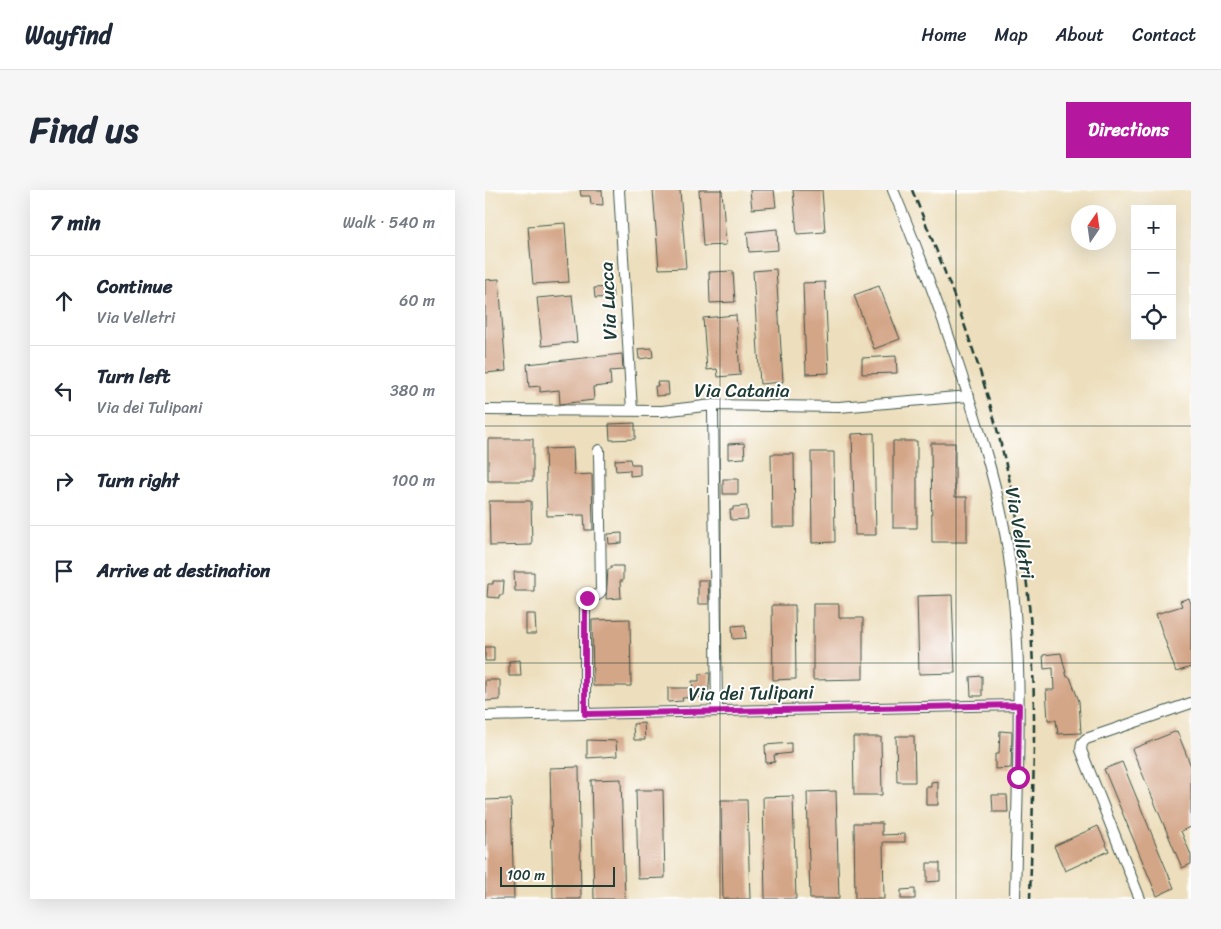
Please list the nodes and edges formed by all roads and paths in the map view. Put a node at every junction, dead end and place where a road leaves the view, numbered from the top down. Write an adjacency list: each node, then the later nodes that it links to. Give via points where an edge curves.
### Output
1 (619, 190): 5 (street, Via Lucca)
2 (893, 190): 3 (street, Via Velletri, via 940,310)
3 (969, 396): 5 (street, Via Catania, via 839,407 713,405); 9 (street, Via Velletri, via 987,456 1005,537 1015,620)
4 (485, 410): 5 (street, Via Catania)
5 (632, 411)
6 (713, 411): 10 (street)
7 (599, 450): 11 (street, via 601,591 598,595 589,596 585,605)
8 (1191, 703): 14 (street, via 1082,743 1081,750)
9 (1019, 705): 10 (street, Via dei Tulipani); 13 (street, Via Velletri)
10 (717, 711): 11 (street, Via dei Tulipani)
11 (585, 714): 12 (street, Via dei Tulipani)
12 (485, 716)
13 (1015, 899)
14 (1140, 899)

